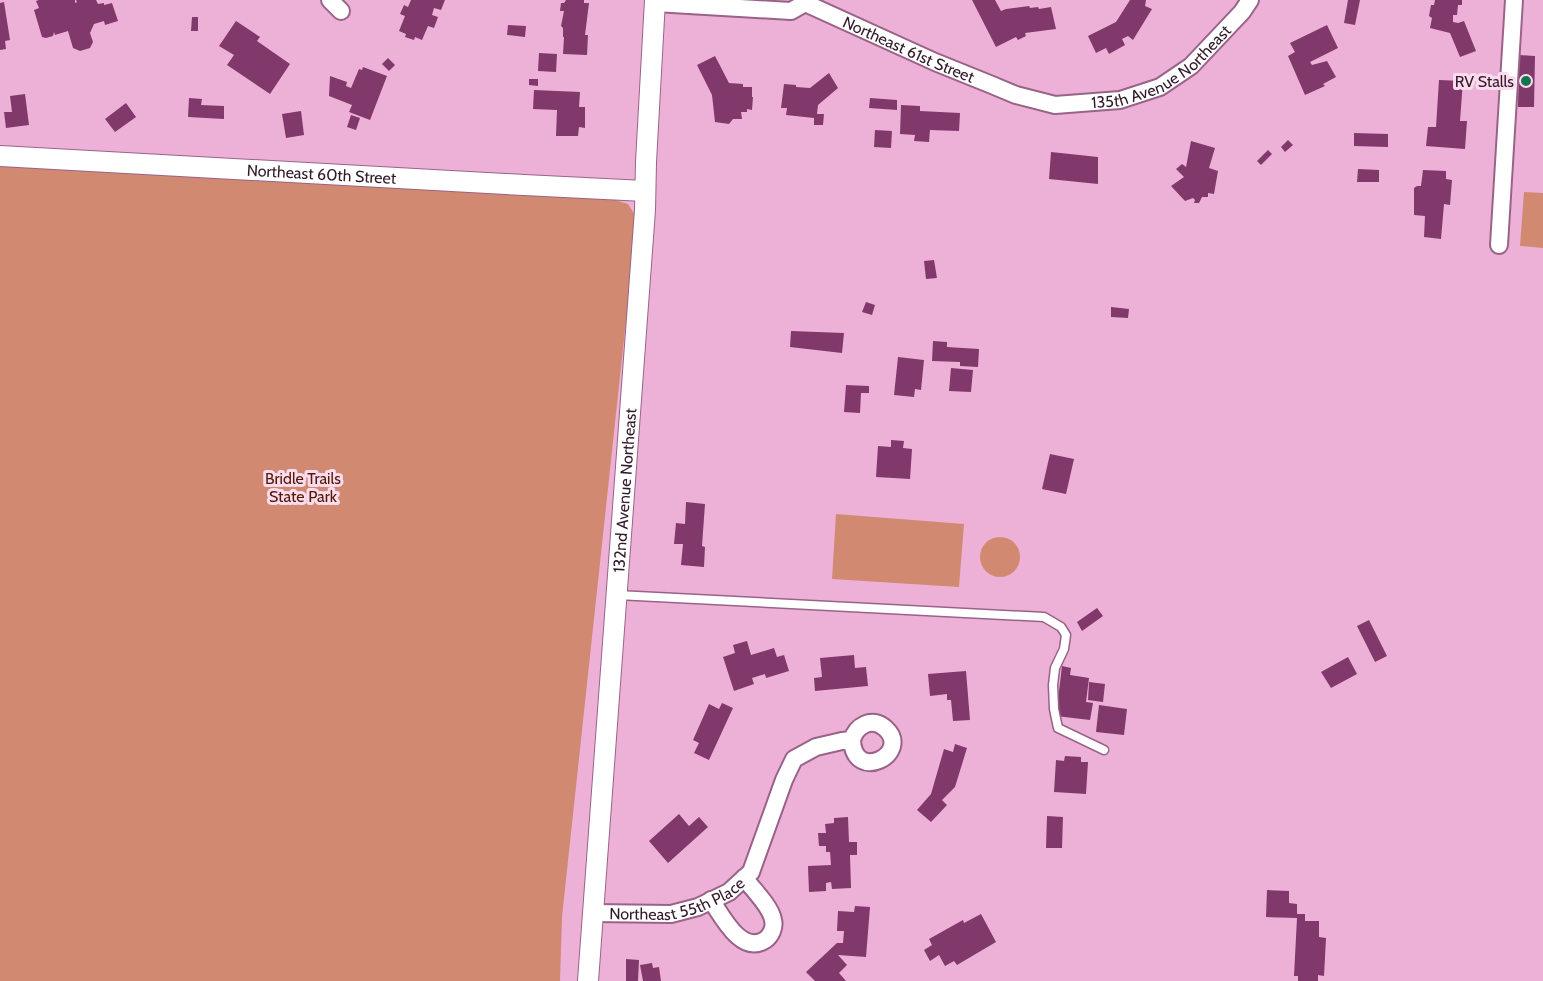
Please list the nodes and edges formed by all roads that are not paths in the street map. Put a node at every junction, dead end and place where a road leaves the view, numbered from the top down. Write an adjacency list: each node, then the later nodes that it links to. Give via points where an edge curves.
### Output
1 (1250, 0): 5 (street, 135th Avenue Northeast, via 1191,66 1160,87 1120,100)
2 (1514, 0): 8 (street)
3 (655, 1): 4 (street, Northeast 61st Street, via 791,11); 7 (street, 132nd Avenue Northeast)
4 (805, 2): 5 (street, Northeast 61st Street, via 935,62 1016,95)
5 (1055, 105)
6 (0, 156): 7 (street, Northeast 60th Street)
7 (645, 191): 9 (street, 132nd Avenue Northeast)
8 (1499, 245)
9 (617, 595): 11 (lane, via 1044,617 1066,635 1054,668 1058,728); 14 (street, 132nd Avenue Northeast)
10 (852, 741): 12 (street, Northeast 55th Place, via 816,747 794,759 751,872)
11 (1104, 750)
12 (744, 878): 13 (street, Northeast 55th Place, via 729,892); 13 (street, via 774,920 767,939 758,944 741,939)
13 (711, 900): 14 (street, Northeast 55th Place, via 670,914)
14 (593, 913): 15 (street, 132nd Avenue Northeast)
15 (588, 981)

